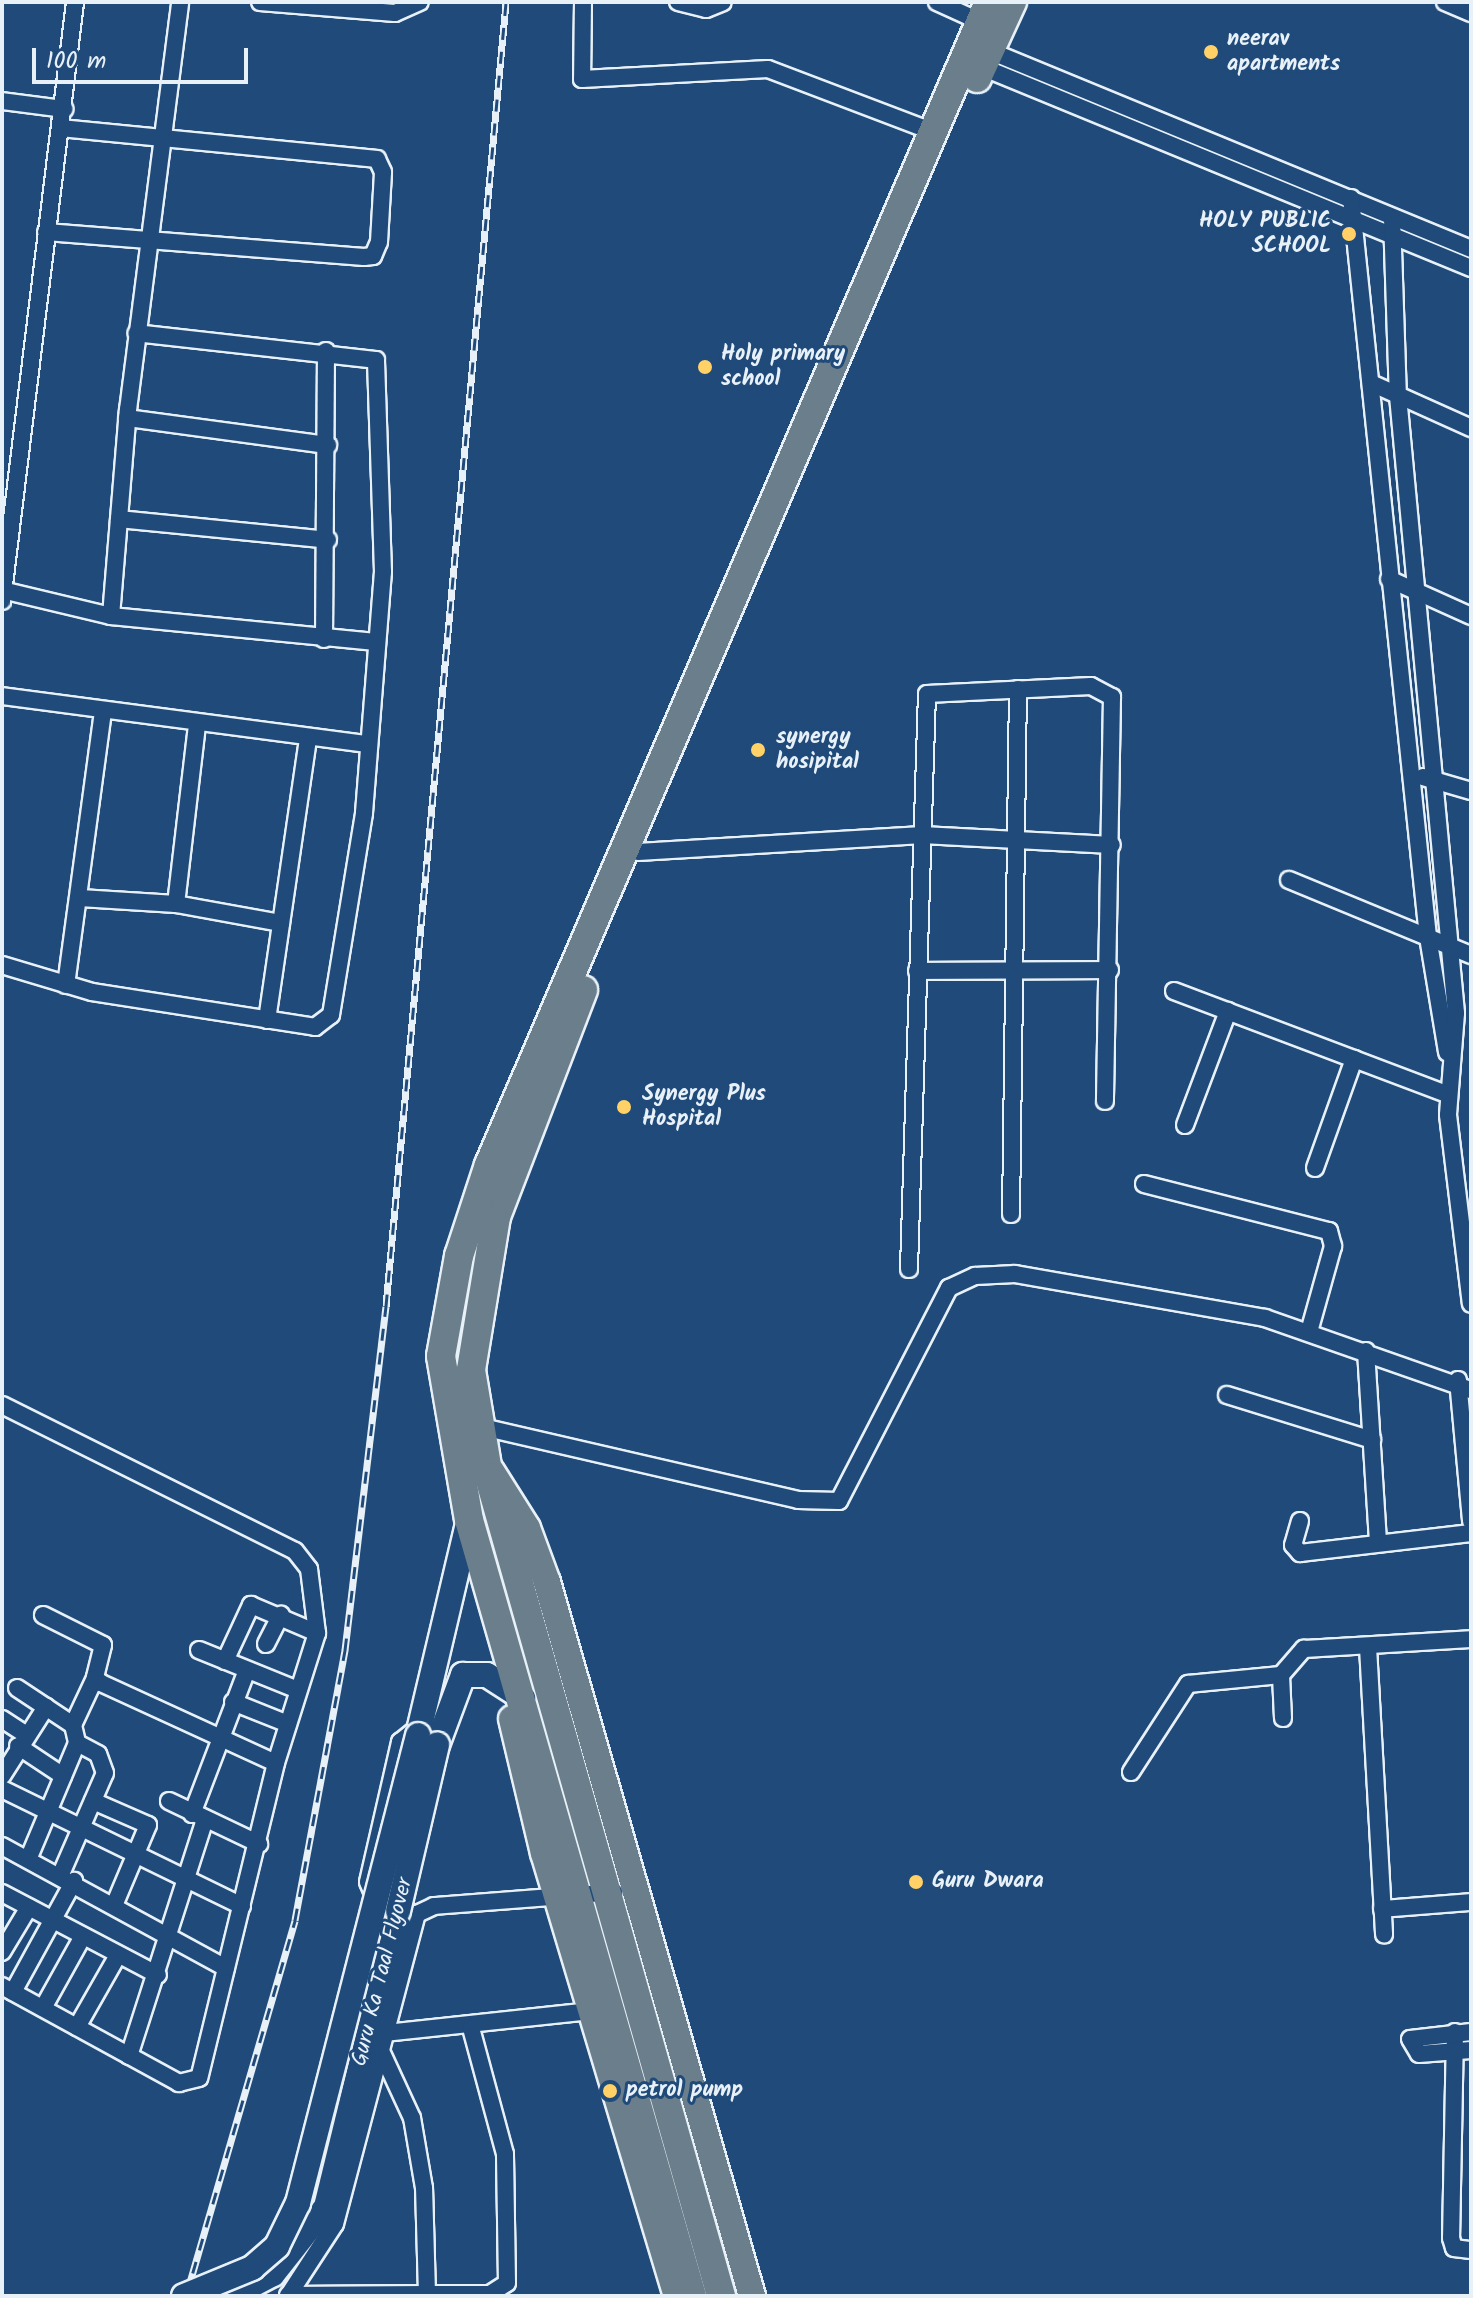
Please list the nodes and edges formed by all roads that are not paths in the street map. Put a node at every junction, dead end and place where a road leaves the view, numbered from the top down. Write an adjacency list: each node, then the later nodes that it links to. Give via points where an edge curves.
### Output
1 (75, 2): 16 (street)
2 (180, 2): 19 (street)
3 (260, 2): 11 (street)
4 (420, 2): 11 (street, via 408,12)
5 (583, 2): 18 (street, via 582,79 768,69)
6 (678, 2): 7 (street, via 706,9)
7 (723, 2)
8 (937, 2): 12 (street)
9 (1012, 2): 14 (highway)
10 (1445, 2): 13 (street)
11 (356, 6)
12 (985, 12): 18 (highway)
13 (1471, 13)
14 (986, 59): 20 (street); 21 (street); 55 (highway)
15 (2, 101): 16 (street)
16 (64, 109): 17 (street)
17 (61, 128): 19 (street); 23 (street)
18 (934, 132): 89 (highway, via 489,1165 459,1256 441,1356)
19 (163, 133): 24 (street); 24 (street, via 377,159 383,172 379,242 373,256 364,257)
20 (1351, 198): 21 (street); 22 (street)
21 (1352, 216): 22 (street); 29 (street)
22 (1393, 227): 25 (street); 26 (street); 30 (street)
23 (46, 232): 24 (street); 38 (street)
24 (150, 237): 27 (street)
25 (1471, 249)
26 (1471, 268)
27 (137, 333): 28 (street); 31 (street)
28 (326, 351): 33 (street); 42 (street, via 371,356 378,370 383,572)
29 (1371, 383): 30 (street); 36 (street)
30 (1398, 396): 32 (street); 37 (street)
31 (127, 418): 33 (street); 34 (street)
32 (1471, 428)
33 (328, 445): 35 (street)
34 (119, 519): 35 (street); 39 (street)
35 (328, 540): 41 (street)
36 (1389, 579): 37 (street); 49 (street)
37 (1416, 591): 40 (street); 50 (street)
38 (2, 594): 39 (street)
39 (111, 616): 41 (street)
40 (1471, 616)
41 (324, 639): 42 (street)
42 (376, 642): 48 (street)
43 (1018, 689): 52 (street, via 927,694); 53 (street); 54 (street, via 1091,686 1112,697)
44 (2, 696): 45 (street)
45 (103, 711): 46 (street); 57 (street)
46 (197, 724): 47 (street); 58 (street)
47 (308, 738): 48 (street); 59 (street)
48 (369, 744): 70 (street, via 329,1021 315,1027)
49 (1410, 773): 50 (street); 60 (street)
50 (1432, 779): 51 (street); 61 (street)
51 (1471, 791)
52 (922, 835): 53 (street); 55 (street); 66 (street)
53 (1017, 840): 54 (street); 64 (street)
54 (1112, 845): 65 (street)
55 (638, 852): 86 (highway, via 496,1217 472,1335)
56 (1289, 880): 60 (street)
57 (80, 898): 58 (street); 67 (street)
58 (176, 904): 59 (street)
59 (281, 923): 70 (street)
60 (1428, 937): 61 (street); 71 (street)
61 (1450, 947): 62 (street); 71 (street, via 1456,1013)
62 (1471, 955)
63 (2, 965): 67 (street)
64 (1017, 970): 65 (street); 66 (street); 78 (street)
65 (1110, 970): 74 (street)
66 (917, 971): 79 (street)
67 (66, 985): 70 (street)
68 (1174, 991): 69 (street)
69 (1228, 1011): 72 (street); 75 (street)
70 (267, 1020)
71 (1447, 1054): 73 (street)
72 (1354, 1059): 73 (street); 76 (street)
73 (1446, 1094): 80 (street)
74 (1105, 1101)
75 (1185, 1125)
76 (1315, 1168)
77 (1144, 1184): 81 (street, via 1329,1231 1333,1246)
78 (1011, 1214)
79 (909, 1269)
80 (1471, 1304)
81 (1309, 1332): 82 (street); 86 (street, via 1063,1278 975,1276 949,1288 850,1490 822,1504)
82 (1366, 1351): 83 (street); 87 (street)
83 (1464, 1385): 91 (street)
84 (1227, 1395): 87 (street)
85 (2, 1405): 96 (street, via 295,1551 309,1569)
86 (478, 1426): 88 (highway)
87 (1372, 1440): 93 (street)
88 (485, 1462): 134 (main road, via 537,1551); 136 (highway)
89 (469, 1520): 107 (highway); 114 (main road, Guru Ka Taal Flyover)
90 (1300, 1521): 93 (street, via 1295,1552)
91 (1471, 1521)
92 (1471, 1533): 93 (street)
93 (1378, 1542)
94 (43, 1615): 104 (street, via 103,1645)
95 (281, 1615): 96 (street); 98 (street); 101 (street, via 251,1605)
96 (317, 1633): 106 (street)
97 (1471, 1639): 99 (street)
98 (266, 1644)
99 (1368, 1647): 103 (street, via 1304,1649); 141 (street)
100 (199, 1650): 101 (street)
101 (225, 1661): 102 (street)
102 (247, 1670): 106 (street); 108 (street)
103 (1281, 1675): 110 (street); 119 (street, via 1188,1684)
104 (95, 1678): 113 (street); 115 (street)
105 (17, 1688): 109 (street)
106 (298, 1690): 112 (street)
107 (515, 1693): 136 (highway); 164 (main road, Guru Ka Taal Flyover, bridge, via 487,1675 463,1675 455,1684 326,2207 273,2274)
108 (233, 1702): 112 (street); 115 (street)
109 (46, 1707): 113 (street); 117 (street)
110 (1283, 1718)
111 (2, 1719): 117 (street)
112 (288, 1724): 118 (street)
113 (73, 1725): 116 (street)
114 (419, 1730): 142 (street, via 400,1742 368,1882 374,1896); 163 (main road, Guru Ka Taal Flyover, bridge, via 298,2203 277,2246 252,2268)
115 (218, 1739): 118 (street); 126 (street)
116 (77, 1743): 121 (street); 123 (street, via 106,1763)
117 (14, 1747): 120 (street); 121 (street)
118 (276, 1763): 128 (street)
119 (1131, 1772)
120 (2, 1776)
121 (63, 1776): 125 (street)
122 (2, 1789): 125 (street)
123 (93, 1801): 127 (street); 130 (street, via 148,1825)
124 (169, 1801): 126 (street)
125 (48, 1811): 127 (street); 131 (street)
126 (198, 1816): 128 (street); 133 (street)
127 (81, 1827): 130 (street); 132 (street)
128 (259, 1844): 139 (street)
129 (2, 1846): 131 (street)
130 (136, 1854): 133 (street); 138 (street)
131 (29, 1857): 132 (street)
132 (67, 1878): 138 (street); 143 (street)
133 (187, 1880): 139 (street); 144 (street)
134 (636, 1890): 136 (street); 171 (main road)
135 (2, 1893): 140 (street)
136 (582, 1896): 142 (street, via 434,1906); 153 (main road); 169 (highway); 170 (highway)
137 (1471, 1902): 141 (street)
138 (115, 1903): 144 (street)
139 (242, 1906): 149 (street)
140 (29, 1907): 143 (street); 147 (street)
141 (1382, 1909): 145 (street)
142 (417, 1914): 157 (street)
143 (53, 1920): 146 (street); 151 (street)
144 (171, 1933): 149 (street); 150 (street)
145 (1384, 1935)
146 (83, 1936): 148 (street); 152 (street)
147 (2, 1952)
148 (118, 1955): 150 (street); 154 (street)
149 (226, 1968): 160 (street, via 199,2078 179,2083)
150 (158, 1975): 160 (street)
151 (8, 1989): 152 (street)
152 (43, 2008): 154 (street)
153 (590, 2011): 155 (street); 168 (main road)
154 (77, 2027): 160 (street)
155 (471, 2028): 157 (street); 162 (street, via 505,2154 507,2283 490,2294)
156 (1463, 2032): 158 (street); 158 (street, via 1415,2034 1410,2048)
157 (385, 2033): 159 (street)
158 (1463, 2050): 161 (street, via 1451,2238 1454,2248)
159 (381, 2051): 162 (street, via 412,2118 424,2188); 165 (street, via 335,2224)
160 (129, 2056)
161 (1471, 2250)
162 (427, 2294): 167 (street)
163 (184, 2296)
164 (231, 2296)
165 (288, 2296): 166 (street)
166 (352, 2296): 167 (street)
167 (384, 2296)
168 (677, 2296)
169 (692, 2296)
170 (721, 2296)
171 (752, 2296)

